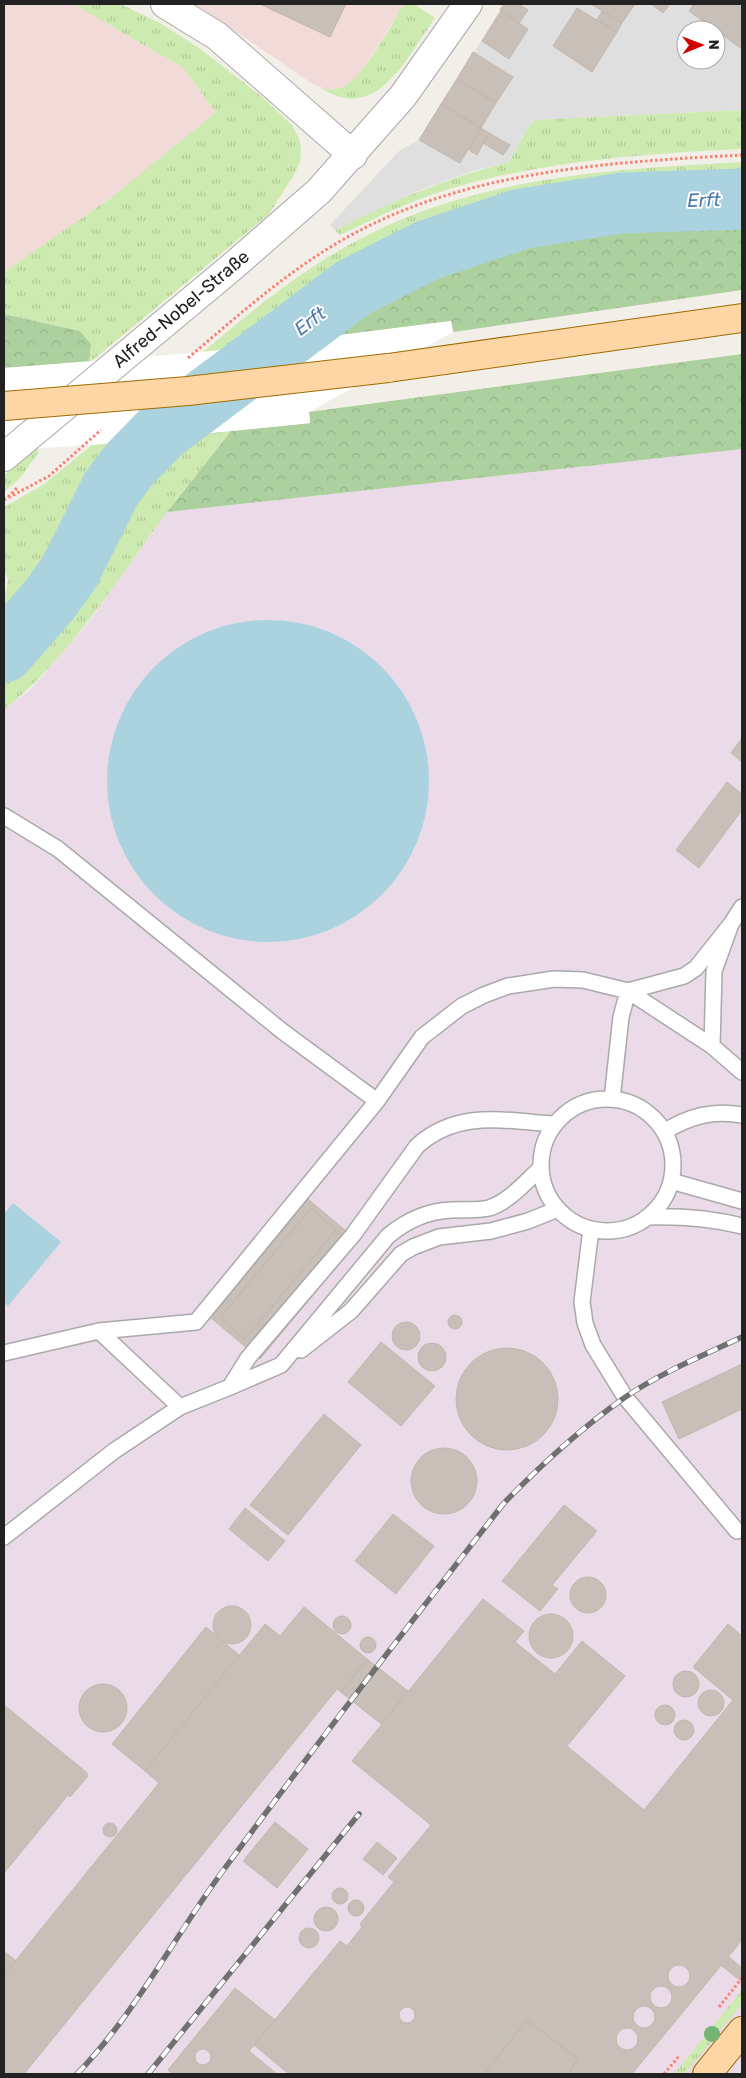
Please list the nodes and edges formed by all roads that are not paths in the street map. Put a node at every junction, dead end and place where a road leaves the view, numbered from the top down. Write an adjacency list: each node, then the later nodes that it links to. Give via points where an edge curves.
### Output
1 (165, 4): 3 (street, via 217,36)
2 (468, 4): 3 (street, Alfred-Nobel-Straße, via 403,96)
3 (353, 155): 6 (street, Alfred-Nobel-Straße, via 278,228)
4 (742, 318): 5 (main road, bridge, via 388,368 188,391)
5 (4, 406)
6 (4, 457)
7 (4, 816): 14 (lane, via 58,849 282,1031)
8 (742, 907): 9 (lane)
9 (731, 924): 10 (lane, via 696,968 684,976); 11 (lane, via 714,971)
10 (628, 991): 11 (lane); 13 (lane, via 621,1017); 14 (lane, via 583,980 554,979 523,983 484,995 462,1006 422,1038)
11 (712, 1046): 12 (lane)
12 (742, 1072)
13 (612, 1099): 16 (lane, via 580,1104); 17 (lane, via 642,1109)
14 (377, 1101): 25 (lane, via 196,1322)
15 (742, 1115): 17 (lane, via 724,1112 704,1115 683,1120)
16 (555, 1124): 18 (lane, via 543,1148); 28 (lane, via 470,1120 451,1124 426,1137 353,1235 248,1358)
17 (664, 1132): 19 (lane, via 672,1156)
18 (541, 1168): 21 (lane, via 547,1193); 27 (lane, via 506,1199 491,1207 434,1212 394,1231)
19 (670, 1181): 20 (lane); 22 (lane, via 663,1198)
20 (742, 1201)
21 (558, 1209): 24 (lane, via 573,1222); 27 (lane, via 510,1226 439,1237 413,1247 401,1254 351,1311)
22 (647, 1217): 23 (lane, via 684,1216); 24 (lane, via 617,1230)
23 (742, 1226)
24 (591, 1229): 30 (lane, via 582,1302 593,1345 625,1397)
25 (99, 1331): 26 (lane); 29 (lane)
26 (4, 1352)
27 (281, 1365): 28 (lane)
28 (230, 1387): 29 (lane)
29 (180, 1407): 31 (lane, via 114,1451)
30 (737, 1531)
31 (4, 1538)
32 (742, 2031): 33 (main road)
33 (707, 2074)

